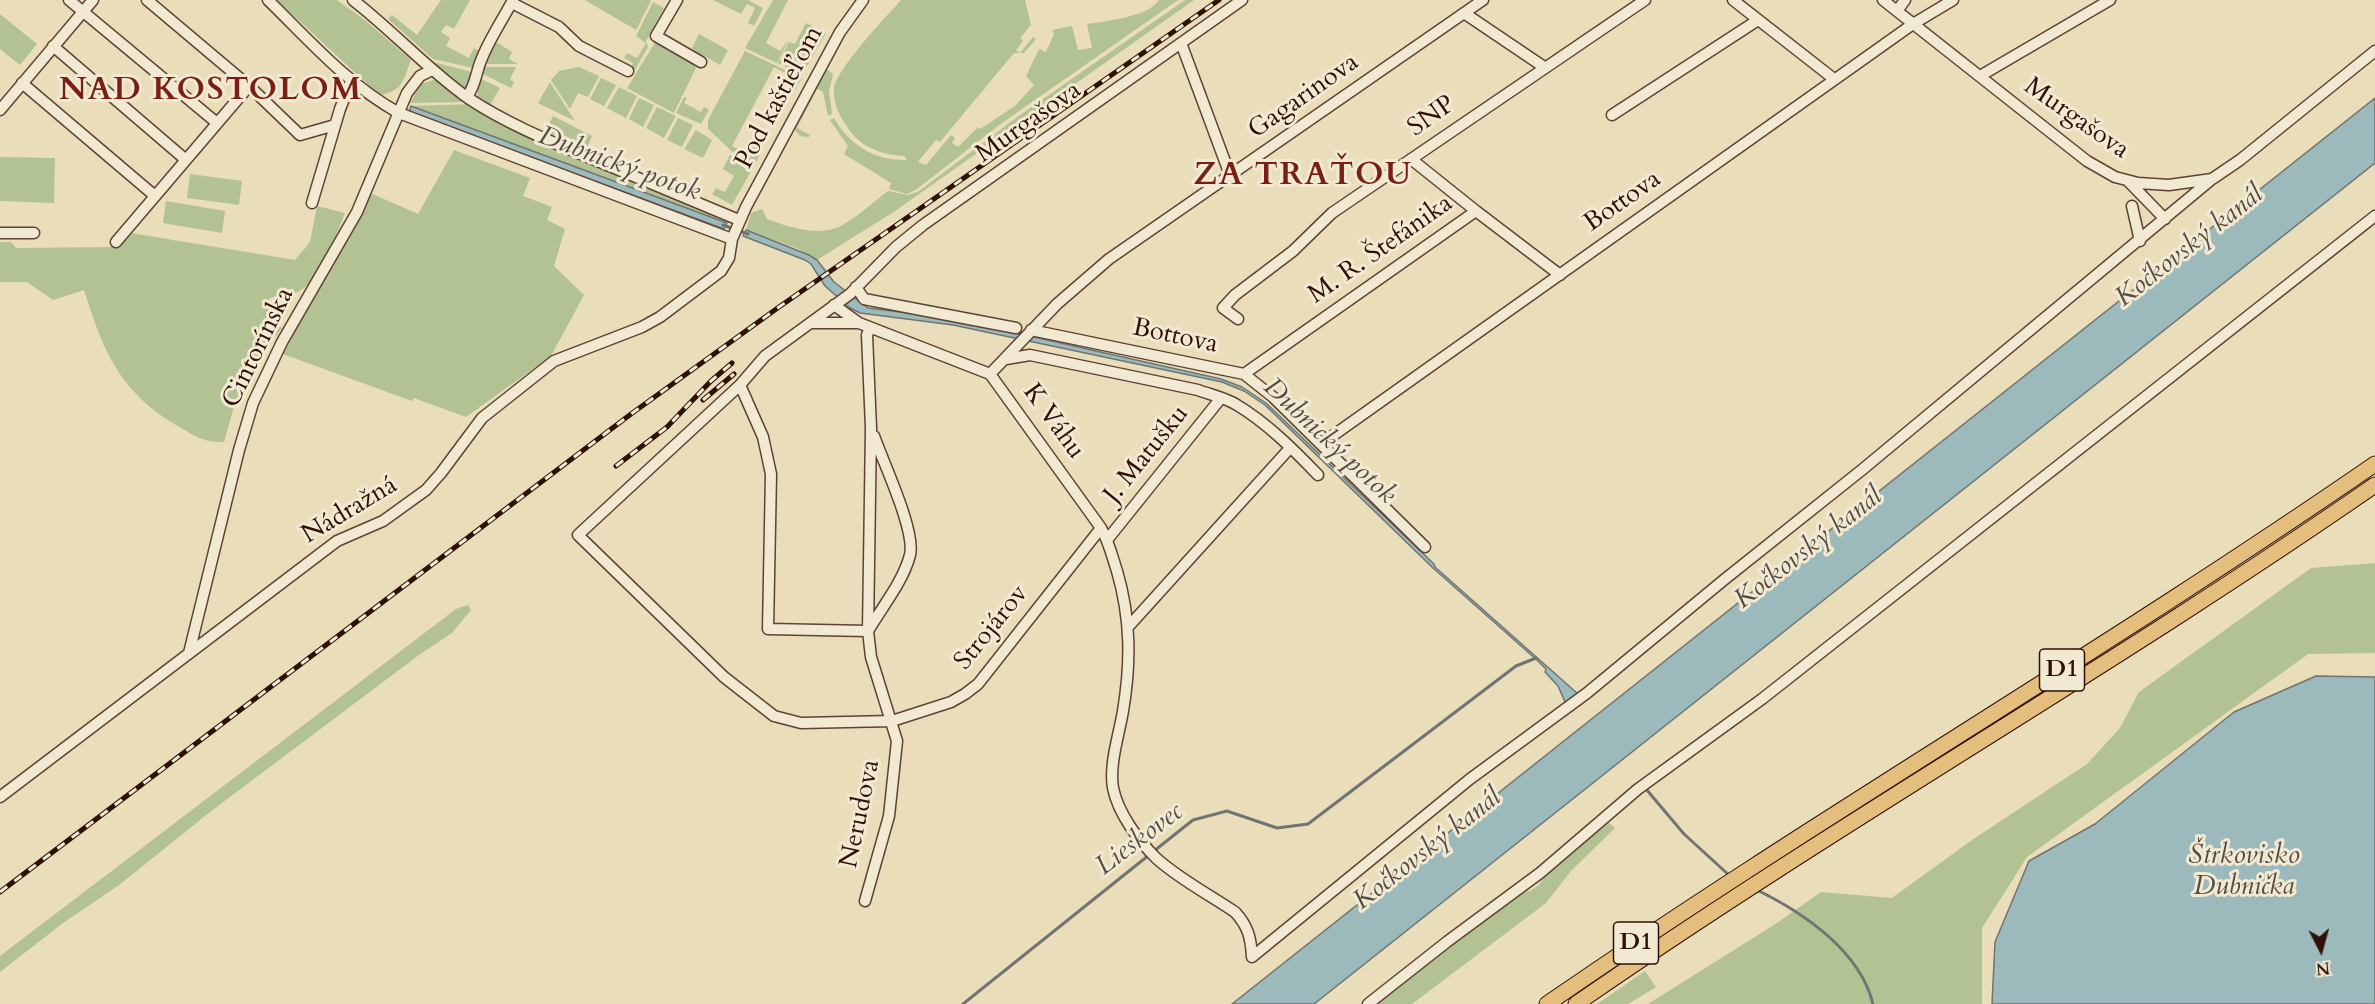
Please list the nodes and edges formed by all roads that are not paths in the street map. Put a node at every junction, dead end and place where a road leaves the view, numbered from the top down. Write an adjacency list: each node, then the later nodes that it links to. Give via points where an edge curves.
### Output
1 (69, 0): 18 (street)
2 (93, 0): 18 (street)
3 (147, 0): 33 (street)
4 (268, 0): 31 (street)
5 (353, 0): 27 (street)
6 (863, 0): 51 (street, Pod kaštieľom, via 836,29)
7 (1242, 0): 22 (street, Murgašova)
8 (1483, 0): 19 (street, Gagarinova)
9 (1645, 0): 26 (street, SNP)
10 (1733, 0): 20 (street)
11 (1882, 0): 17 (street, Murgašova)
12 (1905, 0): 17 (street)
13 (1953, 0): 21 (street, Bottova)
14 (2109, 0): 29 (street)
15 (512, 1): 28 (street, via 559,27 579,46); 34 (street, via 484,51 474,88)
16 (675, 1): 25 (street, via 656,36)
17 (1897, 11): 21 (street, Murgašova)
18 (83, 12): 23 (street); 38 (street)
19 (1464, 13): 26 (street); 42 (street, Gagarinova)
20 (1758, 20): 30 (street); 37 (street)
21 (1912, 24): 29 (street, Murgašova); 30 (street, Bottova)
22 (1181, 43): 42 (street); 57 (street, Murgašova, via 923,225)
23 (53, 46): 32 (street); 40 (street)
24 (2375, 51): 43 (street, Murgašova)
25 (701, 62)
26 (1544, 67): 41 (street, SNP)
27 (432, 70): 34 (street); 36 (street, Cintorínska, via 420,76)
28 (628, 71)
29 (1980, 76): 44 (street, Murgašova, via 2087,161)
30 (1834, 80): 56 (street, Bottova)
31 (351, 81): 36 (street); 39 (street)
32 (22, 82): 35 (street); 45 (street)
33 (249, 87): 38 (street); 39 (street, via 300,135)
34 (467, 97): 51 (street, via 546,140)
35 (0, 110)
36 (399, 113): 51 (street); 81 (street, Cintorínska, via 357,212 282,342 253,403)
37 (1612, 115)
38 (217, 123): 40 (street)
39 (335, 125): 46 (street)
40 (186, 159): 45 (street)
41 (1411, 159): 48 (street, M. R. Štefánika); 59 (street, SNP, via 1332,213 1293,251 1235,295 1223,308)
42 (1230, 175): 64 (street, Gagarinova, via 1109,259)
43 (2212, 179): 44 (street, Murgašova, via 2169,185); 50 (street)
44 (2128, 181): 50 (street)
45 (155, 196): 55 (street)
46 (312, 203)
47 (2132, 206): 54 (street)
48 (1476, 211): 56 (street); 67 (street, M. R. Štefánika)
49 (2375, 216): 87 (street)
50 (2165, 219): 54 (street)
51 (735, 230): 81 (street, Nádražná, via 726,265 694,291 642,327 554,361 482,418 441,473 409,503 383,521 337,542)
52 (0, 233): 53 (street)
53 (34, 233)
54 (2140, 241): 86 (street, via 1587,693 1470,779)
55 (116, 242)
56 (1560, 275): 71 (street, Bottova)
57 (853, 290): 58 (street, Murgašova); 63 (street, via 864,299)
58 (837, 303): 60 (street); 61 (street, Murgašova)
59 (1238, 319)
60 (859, 323): 61 (street); 62 (street, K Váhu)
61 (810, 324): 68 (street, Murgašova, via 765,356)
62 (870, 328): 66 (street, K Váhu); 70 (street, Nerudova, via 867,335)
63 (1016, 328)
64 (1030, 331): 65 (street, Gagarinova); 67 (street, Bottova)
65 (1003, 358): 66 (street, Gagarinova); 69 (street, J. Matušku, via 1030,355)
66 (990, 374): 76 (street, K Váhu)
67 (1244, 374): 71 (street, Bottova)
68 (740, 385): 80 (street, via 764,437 771,474 768,629); 82 (street, Strojárov, via 578,536 724,677 774,716 801,723)
69 (1221, 398): 72 (street, J. Matušku, via 1237,405); 77 (street, J. Matušku)
70 (871, 428): 80 (street, Nerudova); 80 (street, Nerudova, via 907,525 911,552 906,568)
71 (1321, 444): 78 (street, Bottova)
72 (1290, 448): 74 (street, J. Matušku); 79 (street)
73 (2375, 464): 88 (highway, D1, via 2187,590 1744,871)
74 (1318, 475)
75 (2375, 485): 89 (highway, D1)
76 (1101, 528): 77 (street, K Váhu); 82 (street, Strojárov, via 978,684 951,702)
77 (1107, 540): 79 (street, K Váhu)
78 (1425, 547)
79 (1129, 626): 85 (street, K Váhu, via 1128,678 1113,778 1121,810 1157,859 1235,912)
80 (867, 631): 82 (street, Nerudova, via 871,657)
81 (189, 653): 83 (street, Nádražná)
82 (892, 722): 84 (street, Nerudova, via 897,741 889,816)
83 (0, 797)
84 (865, 901)
85 (1249, 931): 86 (street); 86 (street, via 1252,957)
86 (1273, 940)
87 (1368, 1004)
88 (1547, 1004)
89 (1576, 1004)

